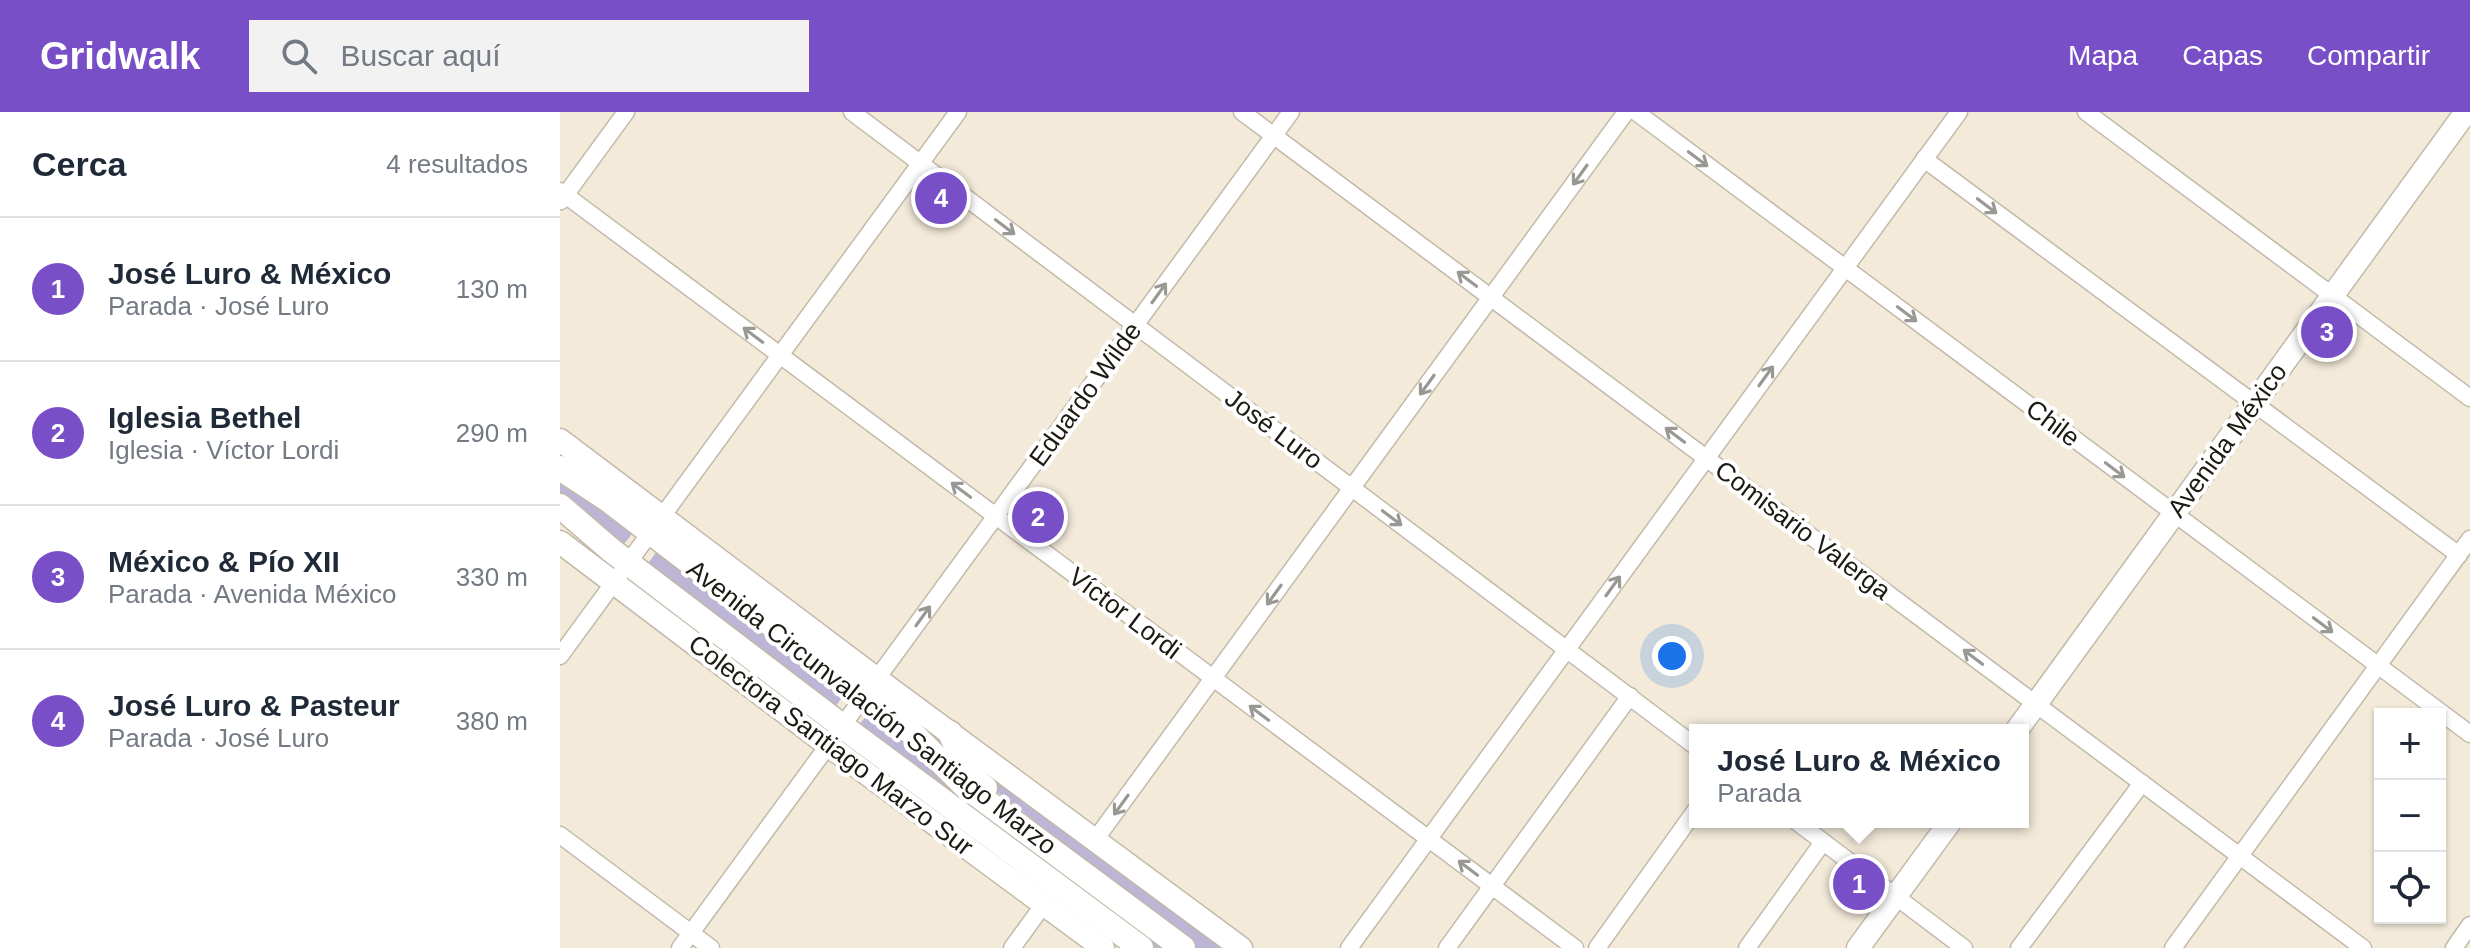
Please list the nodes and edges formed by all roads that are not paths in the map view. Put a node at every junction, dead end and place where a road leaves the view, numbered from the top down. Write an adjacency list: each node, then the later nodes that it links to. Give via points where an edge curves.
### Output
1 (626, 112): 14 (street)
2 (852, 112): 13 (street, José Luro)
3 (958, 112): 13 (street)
4 (1242, 112): 11 (street, Comisario Valerga)
5 (1291, 112): 11 (street, Eduardo Wilde)
6 (1626, 112): 17 (street, one-way to 17)
7 (1636, 112): 15 (street, Chile, one-way to 15)
8 (1959, 112): 12 (street)
9 (2086, 112): 16 (street)
10 (2466, 112): 16 (street, Avenida México)
11 (1274, 135): 17 (street, Comisario Valerga, one-way to 11); 18 (street, Eduardo Wilde, one-way to 11)
12 (1924, 159): 15 (street); 21 (street, one-way to 21)
13 (920, 163): 18 (street, José Luro, one-way to 18); 19 (street)
14 (562, 196): 19 (street, Víctor Lordi, one-way to 14)
15 (1845, 268): 23 (street, one-way to 15); 27 (street, Chile, one-way to 27)
16 (2332, 296): 20 (street); 21 (street, Avenida México)
17 (1491, 298): 23 (street, Comisario Valerga, one-way to 17); 25 (street, one-way to 25)
18 (1135, 325): 25 (street, José Luro); 28 (street, Eduardo Wilde)
19 (780, 355): 28 (street, Víctor Lordi, one-way to 19); 29 (street)
20 (2470, 398)
21 (2254, 404): 27 (street, Avenida México); 32 (street)
22 (560, 440): 29 (street)
23 (1706, 458): 34 (street, one-way to 23); 40 (street, Comisario Valerga, one-way to 23)
24 (560, 468): 29 (main road, Avenida Circunvalación Santiago Marzo)
25 (1352, 488): 34 (street, José Luro, one-way to 34); 37 (street, one-way to 37)
26 (560, 506): 33 (main road, Avenida Circunvalación Santiago Marzo)
27 (2174, 514): 36 (street, Chile, one-way to 36); 40 (street, Avenida México)
28 (996, 516): 37 (street, Víctor Lordi); 38 (street, Eduardo Wilde, one-way to 28)
29 (656, 524): 33 (street); 38 (main road, Avenida Circunvalación Santiago Marzo)
30 (2470, 539): 32 (street)
31 (560, 542): 33 (street)
32 (2459, 555): 36 (street)
33 (621, 572): 35 (street); 44 (main road, Avenida Circunvalación Santiago Marzo)
34 (1567, 649): 39 (street, José Luro); 51 (street)
35 (560, 656)
36 (2378, 666): 43 (street, Chile); 54 (street)
37 (1213, 678): 51 (street, Víctor Lordi, one-way to 37); 52 (street, one-way to 52)
38 (871, 687): 42 (street); 44 (street, Eduardo Wilde); 55 (main road, Avenida Circunvalación Santiago Marzo, via 959,781)
39 (1630, 696): 45 (street, José Luro); 56 (street)
40 (2036, 704): 41 (street, Avenida México); 46 (street, Comisario Valerga)
41 (2021, 724)
42 (950, 733): 52 (street); 55 (main road, via 971,776)
43 (2470, 734)
44 (835, 735): 58 (street, Colectora Santiago Marzo Sur); 60 (street, Eduardo Wilde); 65 (main road, Avenida Circunvalación Santiago Marzo)
45 (1689, 741)
46 (2142, 783): 54 (street, Comisario Valerga); 75 (street)
47 (1689, 819): 71 (street)
48 (1805, 828): 53 (street)
49 (1946, 828): 57 (street)
50 (560, 835): 60 (street)
51 (1429, 839): 56 (street, Víctor Lordi, one-way to 51); 68 (street)
52 (1095, 840): 67 (street)
53 (1823, 842): 57 (street); 72 (street)
54 (2240, 856): 76 (street); 77 (street, Comisario Valerga)
55 (1080, 871): 66 (main road, Avenida Circunvalación Santiago Marzo)
56 (1492, 886): 69 (street); 70 (street, Víctor Lordi)
57 (1896, 896): 73 (street); 74 (street)
58 (1044, 904): 63 (street); 64 (street, Colectora Santiago Marzo Sur)
59 (2470, 925): 78 (street)
60 (691, 933): 61 (street, Eduardo Wilde); 62 (street)
61 (680, 948)
62 (711, 948)
63 (1012, 948)
64 (1103, 948)
65 (1141, 948)
66 (1183, 948)
67 (1241, 948)
68 (1349, 948)
69 (1447, 948)
70 (1575, 948)
71 (1597, 948)
72 (1747, 948)
73 (1858, 948)
74 (1964, 948)
75 (2019, 948)
76 (2173, 948)
77 (2363, 948)
78 (2454, 948)

